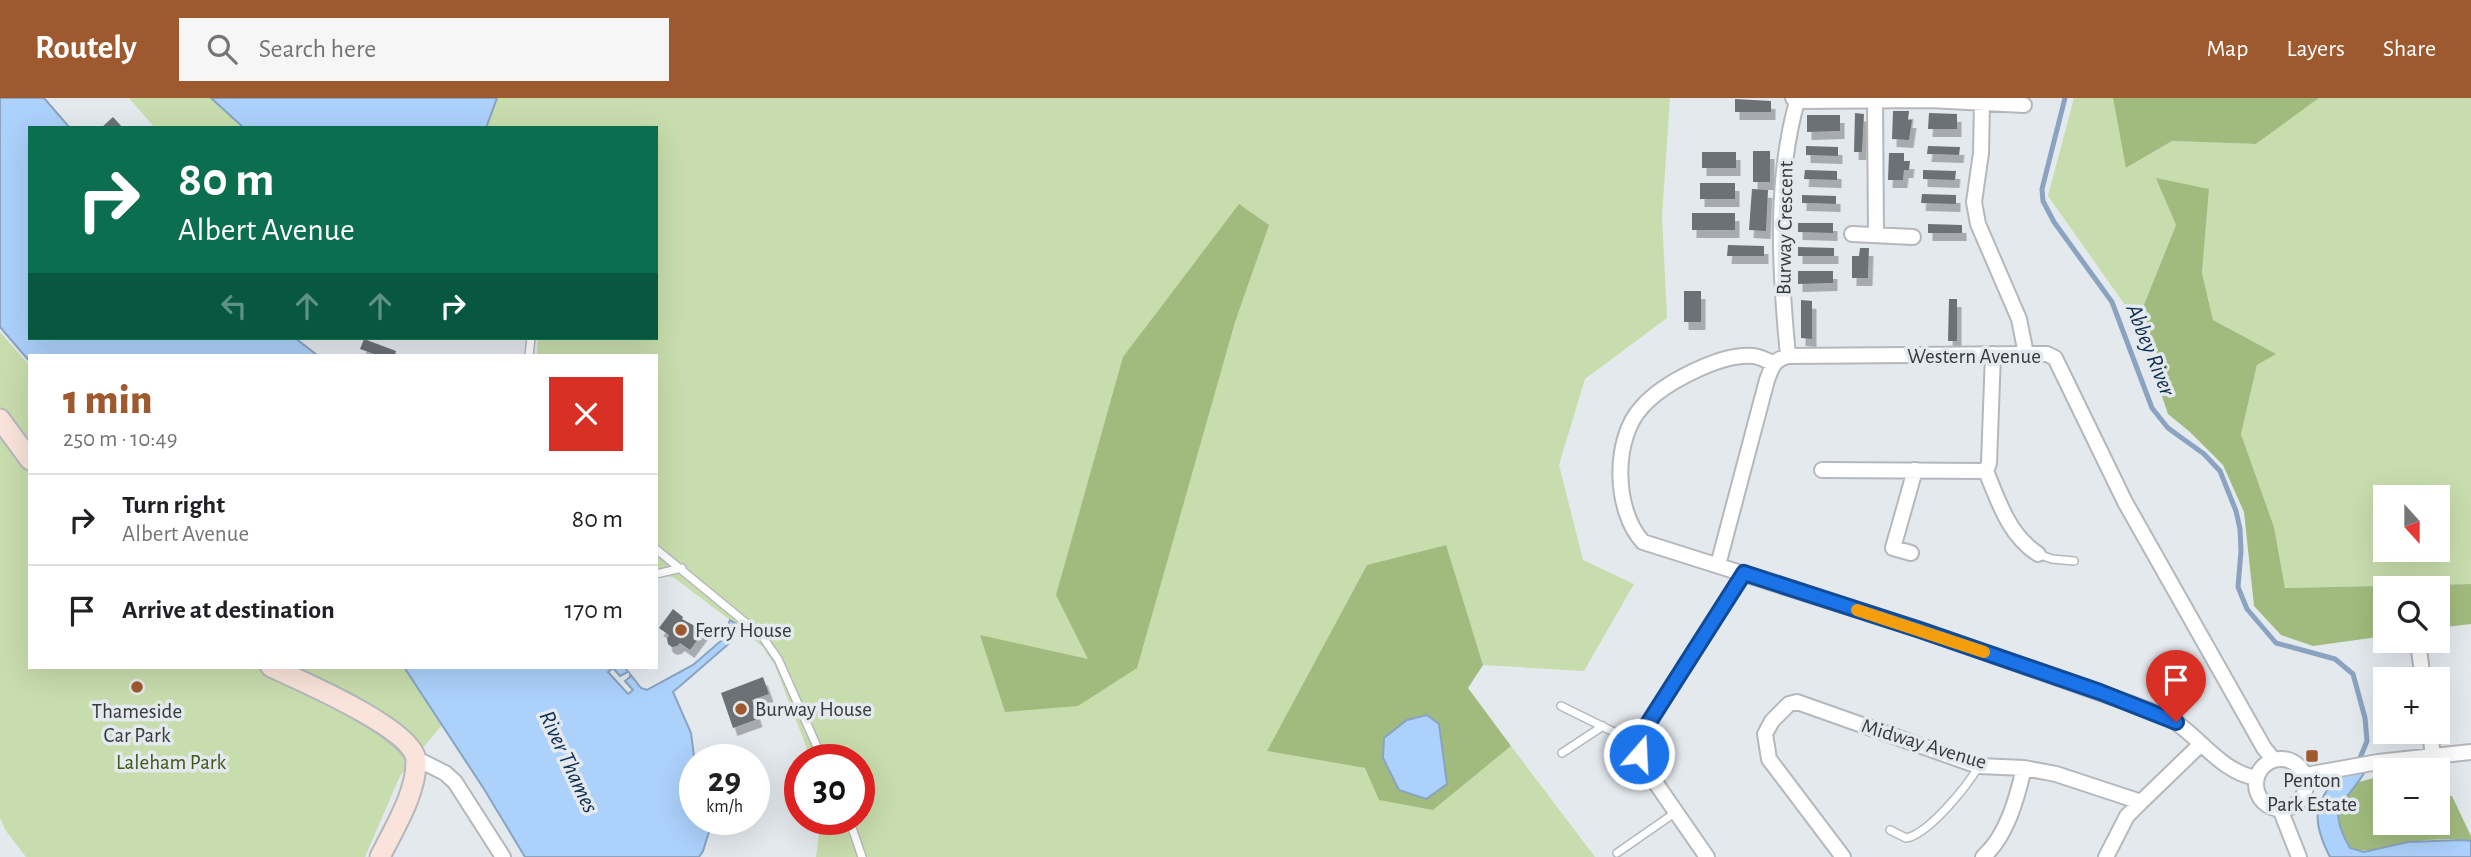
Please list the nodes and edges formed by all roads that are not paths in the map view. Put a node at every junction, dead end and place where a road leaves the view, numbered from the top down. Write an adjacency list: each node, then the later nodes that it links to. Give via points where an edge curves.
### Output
1 (1795, 99): 3 (street, Burway Crescent); 10 (street, Burway Crescent, via 1784,166 1781,239)
2 (1982, 100): 3 (street, Burway Crescent); 4 (street, Burway Crescent); 9 (street, via 1974,202 1978,224 2019,319)
3 (1875, 101): 6 (street)
4 (2024, 105)
5 (1852, 234): 6 (street)
6 (1875, 235): 7 (street)
7 (1913, 237)
8 (1993, 354): 9 (street, Western Avenue); 10 (street, Western Avenue); 16 (street)
9 (2026, 354): 36 (street, Western Avenue, via 2054,358 2162,572)
10 (1788, 356): 11 (street, Western Avenue)
11 (1773, 363): 21 (street); 21 (street, via 1753,356 1730,359 1676,380 1641,407 1625,439 1620,458 1622,487 1636,535 1656,548)
12 (0, 419): 13 (street)
13 (28, 457)
14 (1822, 470): 15 (street)
15 (1915, 470): 16 (street); 18 (street, via 1893,548)
16 (1986, 471): 19 (street, via 2011,528)
17 (658, 550): 22 (lane)
18 (1911, 553)
19 (2038, 554): 20 (lane)
20 (2074, 561)
21 (1718, 565): 23 (street)
22 (682, 568): 24 (lane); 29 (lane, via 762,636 792,686)
23 (1744, 573): 28 (street); 30 (street, via 2157,713 2176,722)
24 (658, 574)
25 (275, 669): 35 (street, via 381,722 412,748)
26 (1561, 706): 27 (lane)
27 (1603, 726): 28 (lane); 33 (lane)
28 (1640, 742): 43 (street, via 1644,765)
29 (815, 744)
30 (2201, 744): 40 (street, via 2237,772); 41 (street)
31 (2432, 744): 34 (street)
32 (2471, 752): 34 (street)
33 (1562, 753)
34 (2433, 756): 39 (street)
35 (417, 759): 47 (street, via 409,795); 48 (street, via 455,782)
36 (2273, 759): 39 (street, via 2292,760); 40 (street, via 2264,764)
37 (1979, 766): 38 (street, Midway Avenue); 44 (lane, via 1921,831 1906,838); 51 (street, Midway Avenue, via 1797,702 1790,704 1765,734 1769,759)
38 (2024, 768): 41 (street, Midway Avenue); 52 (street, via 2004,827)
39 (2306, 775): 42 (street, via 2305,795 2299,803)
40 (2257, 778): 42 (street, via 2262,801)
41 (2141, 802): 53 (street, via 2127,816)
42 (2280, 809): 54 (street)
43 (1676, 812): 46 (lane); 50 (street)
44 (1890, 830)
45 (854, 835): 49 (lane)
46 (1617, 853)
47 (380, 857)
48 (503, 857)
49 (862, 857)
50 (1707, 857)
51 (1843, 857)
52 (1983, 857)
53 (2106, 857)
54 (2299, 857)

